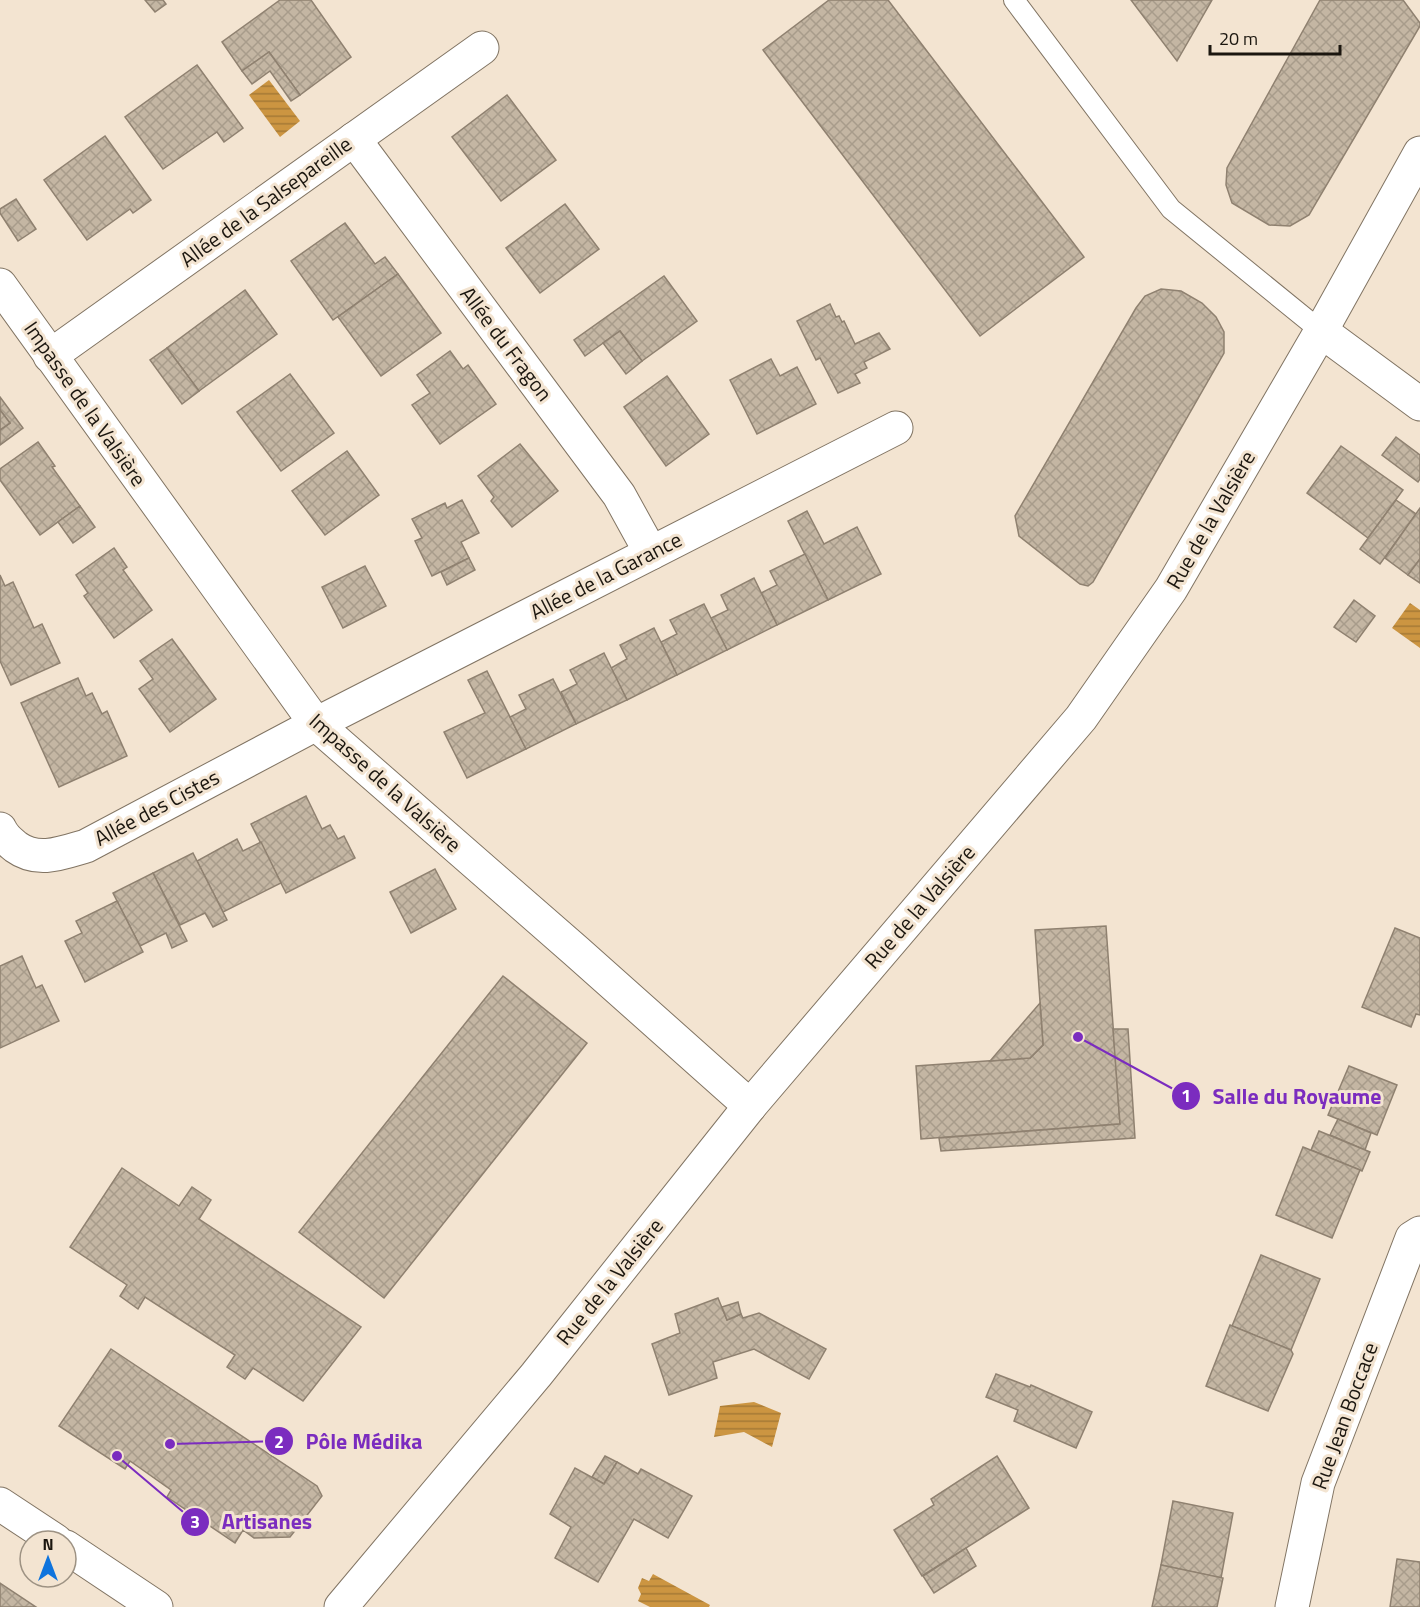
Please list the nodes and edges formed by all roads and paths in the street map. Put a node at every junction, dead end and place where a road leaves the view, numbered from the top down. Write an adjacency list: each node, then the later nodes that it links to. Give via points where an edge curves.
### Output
1 (1014, 0): 6 (lane, via 1171,209)
2 (482, 48): 3 (street, Allée de la Salsepareille)
3 (354, 139): 7 (street, Allée de la Salsepareille); 10 (street, Allée du Fragon, via 619,495)
4 (1420, 153): 6 (street, Rue de la Valsière)
5 (0, 285): 7 (street, Impasse de la Valsière)
6 (1321, 331): 8 (street); 13 (street, Rue de la Valsière, via 1171,589 1081,718)
7 (50, 356): 11 (street, Impasse de la Valsière)
8 (1420, 404)
9 (896, 428): 10 (street, Allée de la Garance)
10 (651, 553): 11 (street, Allée de la Garance)
11 (316, 724): 12 (street, Allée des Cistes, via 86,846 50,857 25,853 3,837); 13 (street, Impasse de la Valsière)
12 (0, 829)
13 (750, 1106): 19 (street, Rue de la Valsière, via 544,1366)
14 (1420, 1233): 20 (street, Rue Jean Boccace, via 1412,1238 1317,1483)
15 (0, 1504): 16 (street)
16 (38, 1529)
17 (78, 1555): 18 (street)
18 (156, 1607)
19 (341, 1607)
20 (1292, 1607)

